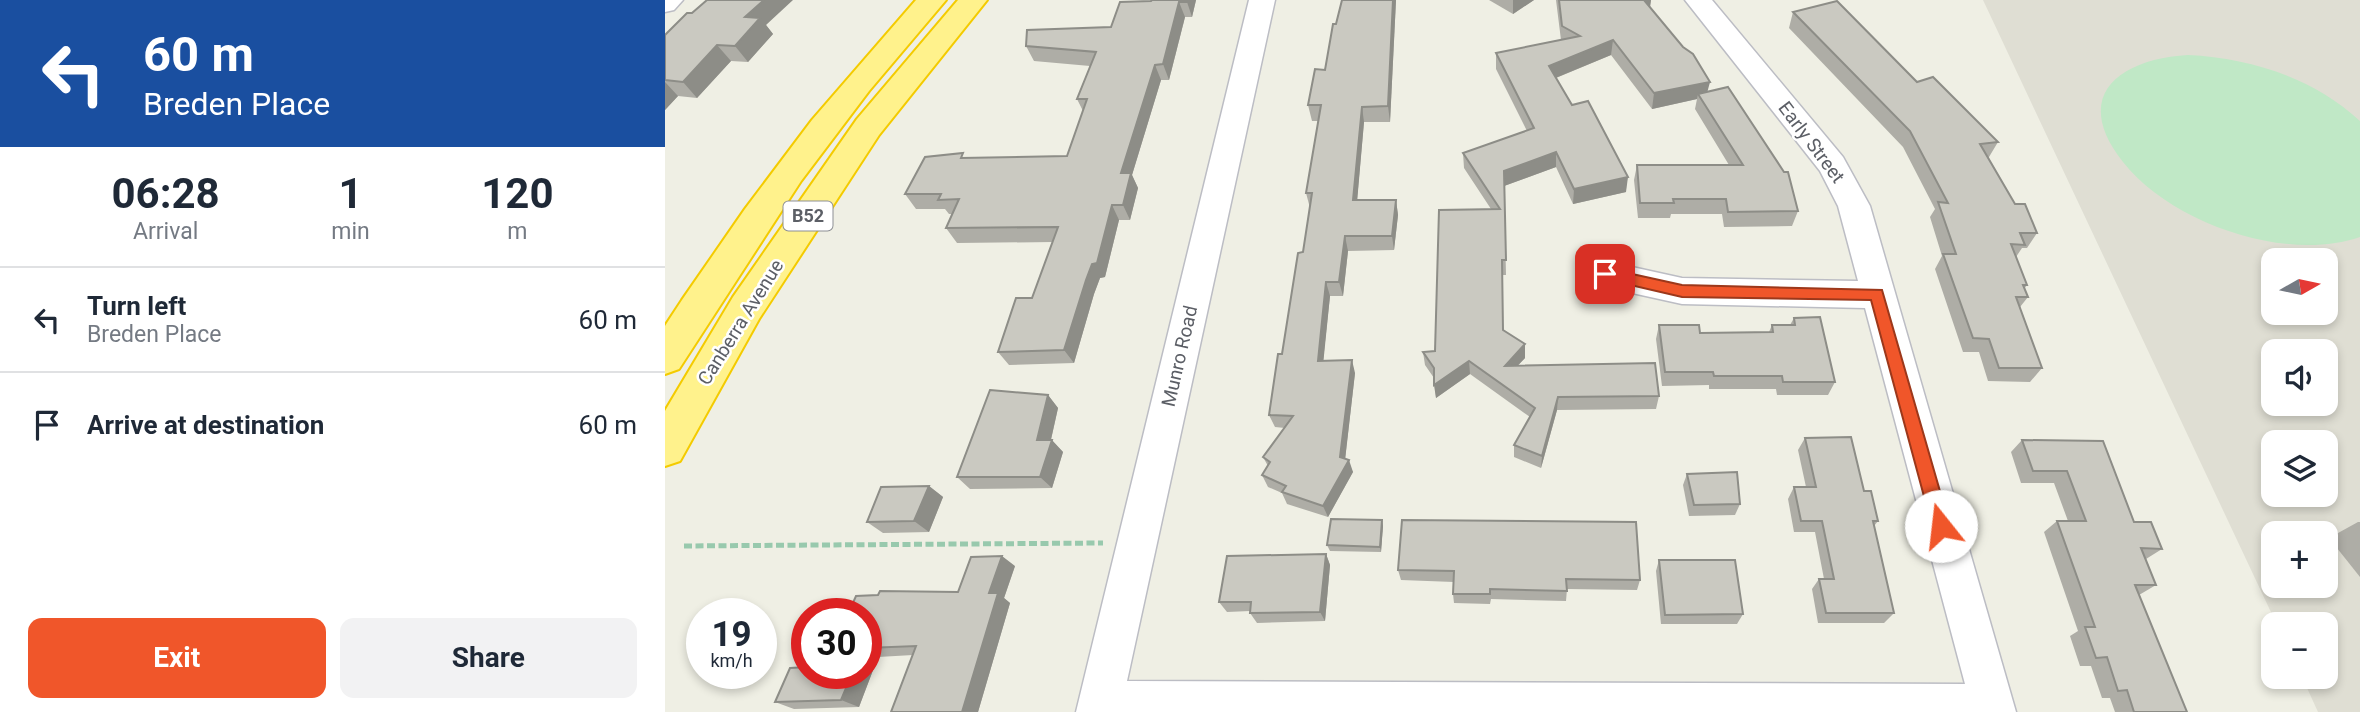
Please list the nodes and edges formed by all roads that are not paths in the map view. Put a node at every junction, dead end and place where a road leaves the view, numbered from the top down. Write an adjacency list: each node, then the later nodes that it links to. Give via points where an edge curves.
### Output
1 (670, 0): 6 (street)
2 (932, 0): 9 (highway, B52, via 819,131 743,236)
3 (974, 0): 10 (highway, Canberra Avenue / B52, via 868,127 746,308)
4 (1262, 0): 11 (street, Munro Road)
5 (1713, 3): 8 (street, Early Street, via 1841,179 1854,206)
6 (665, 4)
7 (1605, 274): 8 (street, via 1682,291)
8 (1877, 295): 12 (street, Early Street)
9 (665, 358)
10 (665, 448)
11 (1099, 708): 12 (street)
12 (1993, 709)

